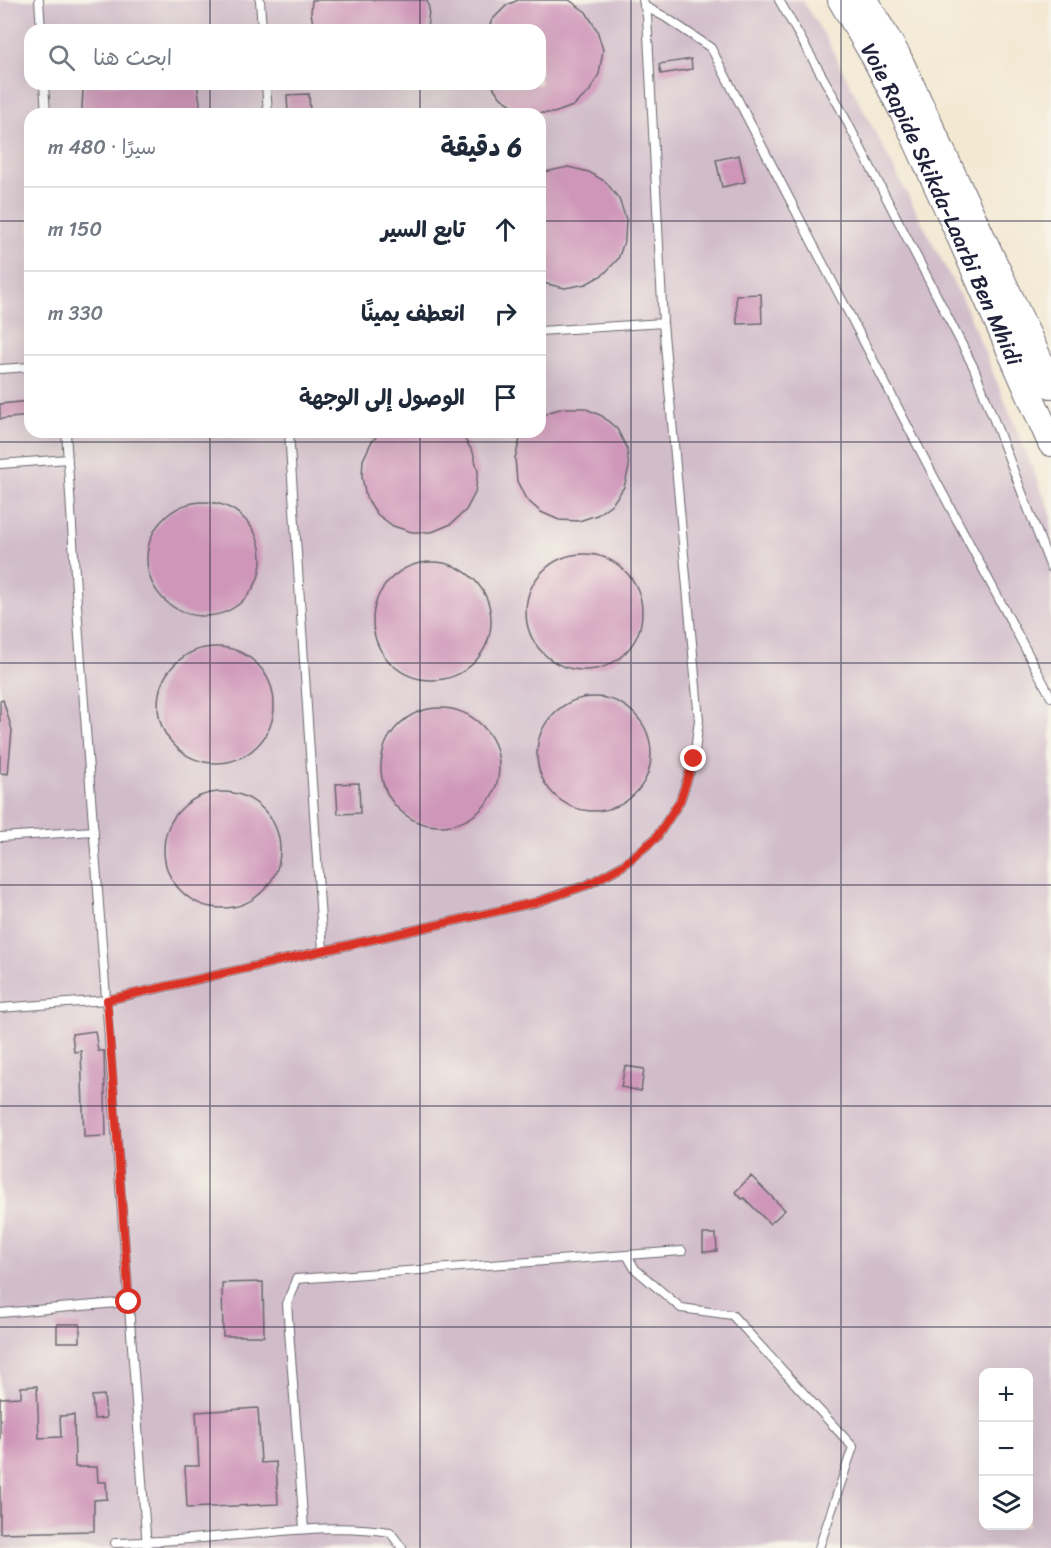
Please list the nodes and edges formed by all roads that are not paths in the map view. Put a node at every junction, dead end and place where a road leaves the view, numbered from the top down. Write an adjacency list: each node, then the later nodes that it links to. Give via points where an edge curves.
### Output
1 (39, 0): 7 (lane)
2 (260, 0): 8 (lane)
3 (778, 0): 23 (lane, via 838,104 974,368)
4 (842, 0): 20 (highway, Voie Rapide Skikda-Laarbi Ben Mhidi, via 926,162)
5 (864, 0): 17 (highway, Voie Rapide Skikda-Laarbi Ben Mhidi, via 897,55)
6 (644, 3): 13 (lane); 24 (lane, via 711,48)
7 (41, 24)
8 (262, 24)
9 (44, 90): 11 (lane)
10 (266, 90): 12 (lane)
11 (46, 108)
12 (268, 108)
13 (663, 323): 14 (lane); 27 (lane, via 699,720 694,759 680,801 656,838 622,866 587,885 537,902)
14 (546, 331)
15 (24, 367): 16 (lane)
16 (0, 369)
17 (1051, 385)
18 (66, 438): 21 (lane)
19 (289, 438): 27 (lane)
20 (1051, 443)
21 (68, 459): 22 (lane); 25 (lane)
22 (0, 464)
23 (1051, 568)
24 (1051, 697)
25 (94, 831): 26 (lane); 28 (lane)
26 (0, 837)
27 (323, 951): 28 (lane)
28 (107, 1000): 29 (lane); 32 (lane)
29 (0, 1008)
30 (682, 1251): 31 (lane)
31 (627, 1255): 34 (lane, via 296,1279 288,1304); 38 (lane, via 635,1269 681,1308 732,1315 853,1446)
32 (129, 1302): 33 (lane); 36 (lane)
33 (0, 1313)
34 (304, 1529): 36 (lane); 37 (lane, via 366,1528 390,1532)
35 (115, 1543): 36 (lane)
36 (147, 1545)
37 (402, 1548)
38 (819, 1548)

